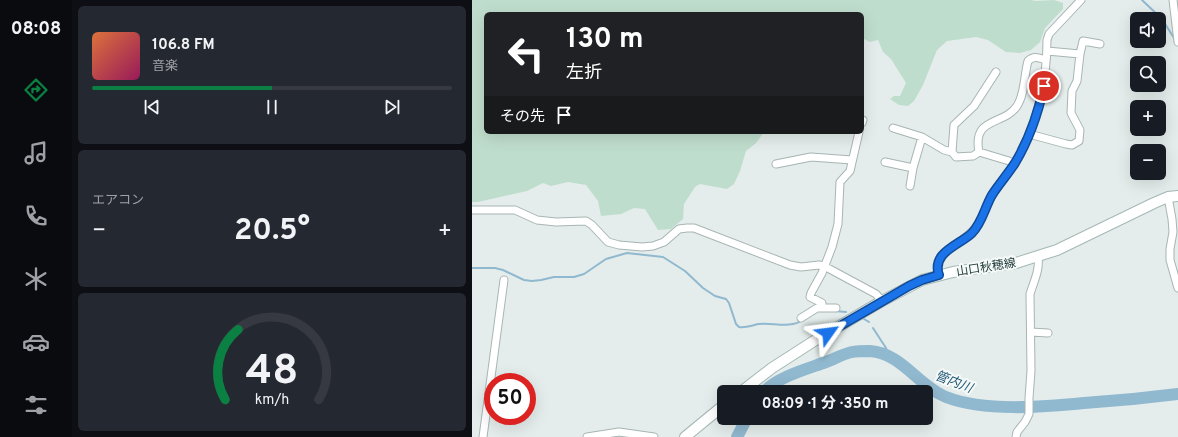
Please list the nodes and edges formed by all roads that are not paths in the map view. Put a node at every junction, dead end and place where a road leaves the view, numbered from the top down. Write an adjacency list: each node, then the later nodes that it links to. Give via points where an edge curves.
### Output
1 (1081, 0): 5 (street, via 1049,34)
2 (1173, 0): 3 (street)
3 (1178, 42)
4 (1100, 44): 6 (street, via 1082,41)
5 (1047, 51): 6 (street); 7 (street)
6 (1080, 54): 11 (street, via 1077,82 1072,91 1071,113 1080,130 1079,141 1072,145)
7 (1046, 60): 11 (street, via 1044,86); 14 (street, via 1035,57 1028,61 1016,108 987,124 977,144)
8 (996, 72): 13 (street, via 974,106 954,125)
9 (893, 128): 12 (street)
10 (858, 134): 15 (street)
11 (1030, 134): 18 (street)
12 (922, 137): 13 (street); 19 (street)
13 (952, 152): 14 (street, via 956,157 973,156)
14 (979, 152): 18 (street)
15 (852, 160): 17 (street, via 811,157); 26 (street, via 850,171 840,182 838,224)
16 (885, 162): 19 (street)
17 (776, 164)
18 (1014, 164): 27 (street, via 993,194 972,233 951,247 938,262)
19 (913, 168): 20 (street)
20 (910, 186)
21 (1178, 196): 22 (main road, 山口秋穂線)
22 (1168, 197): 24 (street); 25 (main road, 山口秋穂線, via 1057,250)
23 (472, 210): 26 (street, via 515,210 537,220 586,221 608,242 619,245 653,246 664,242 680,229 694,228 790,264 801,267)
24 (1175, 241): 29 (street, via 1170,249 1170,260)
25 (1038, 256): 27 (main road, 山口秋穂線, via 1016,263); 34 (street, via 1039,271 1030,294)
26 (824, 266): 30 (street, via 876,294); 31 (street, via 810,293 810,297 822,303)
27 (939, 275): 30 (main road, 山口秋穂線, via 922,280)
28 (504, 280): 38 (street)
29 (1178, 288)
30 (882, 301): 36 (main road, 山口秋穂線, via 778,364)
31 (822, 307): 32 (street); 33 (street)
32 (836, 308)
33 (801, 318)
34 (1031, 332): 35 (street); 42 (street, via 1029,414)
35 (1048, 333)
36 (750, 385)
37 (717, 411): 41 (main road)
38 (483, 437)
39 (587, 437): 40 (street, via 619,432)
40 (654, 437)
41 (685, 437)
42 (1016, 437)

